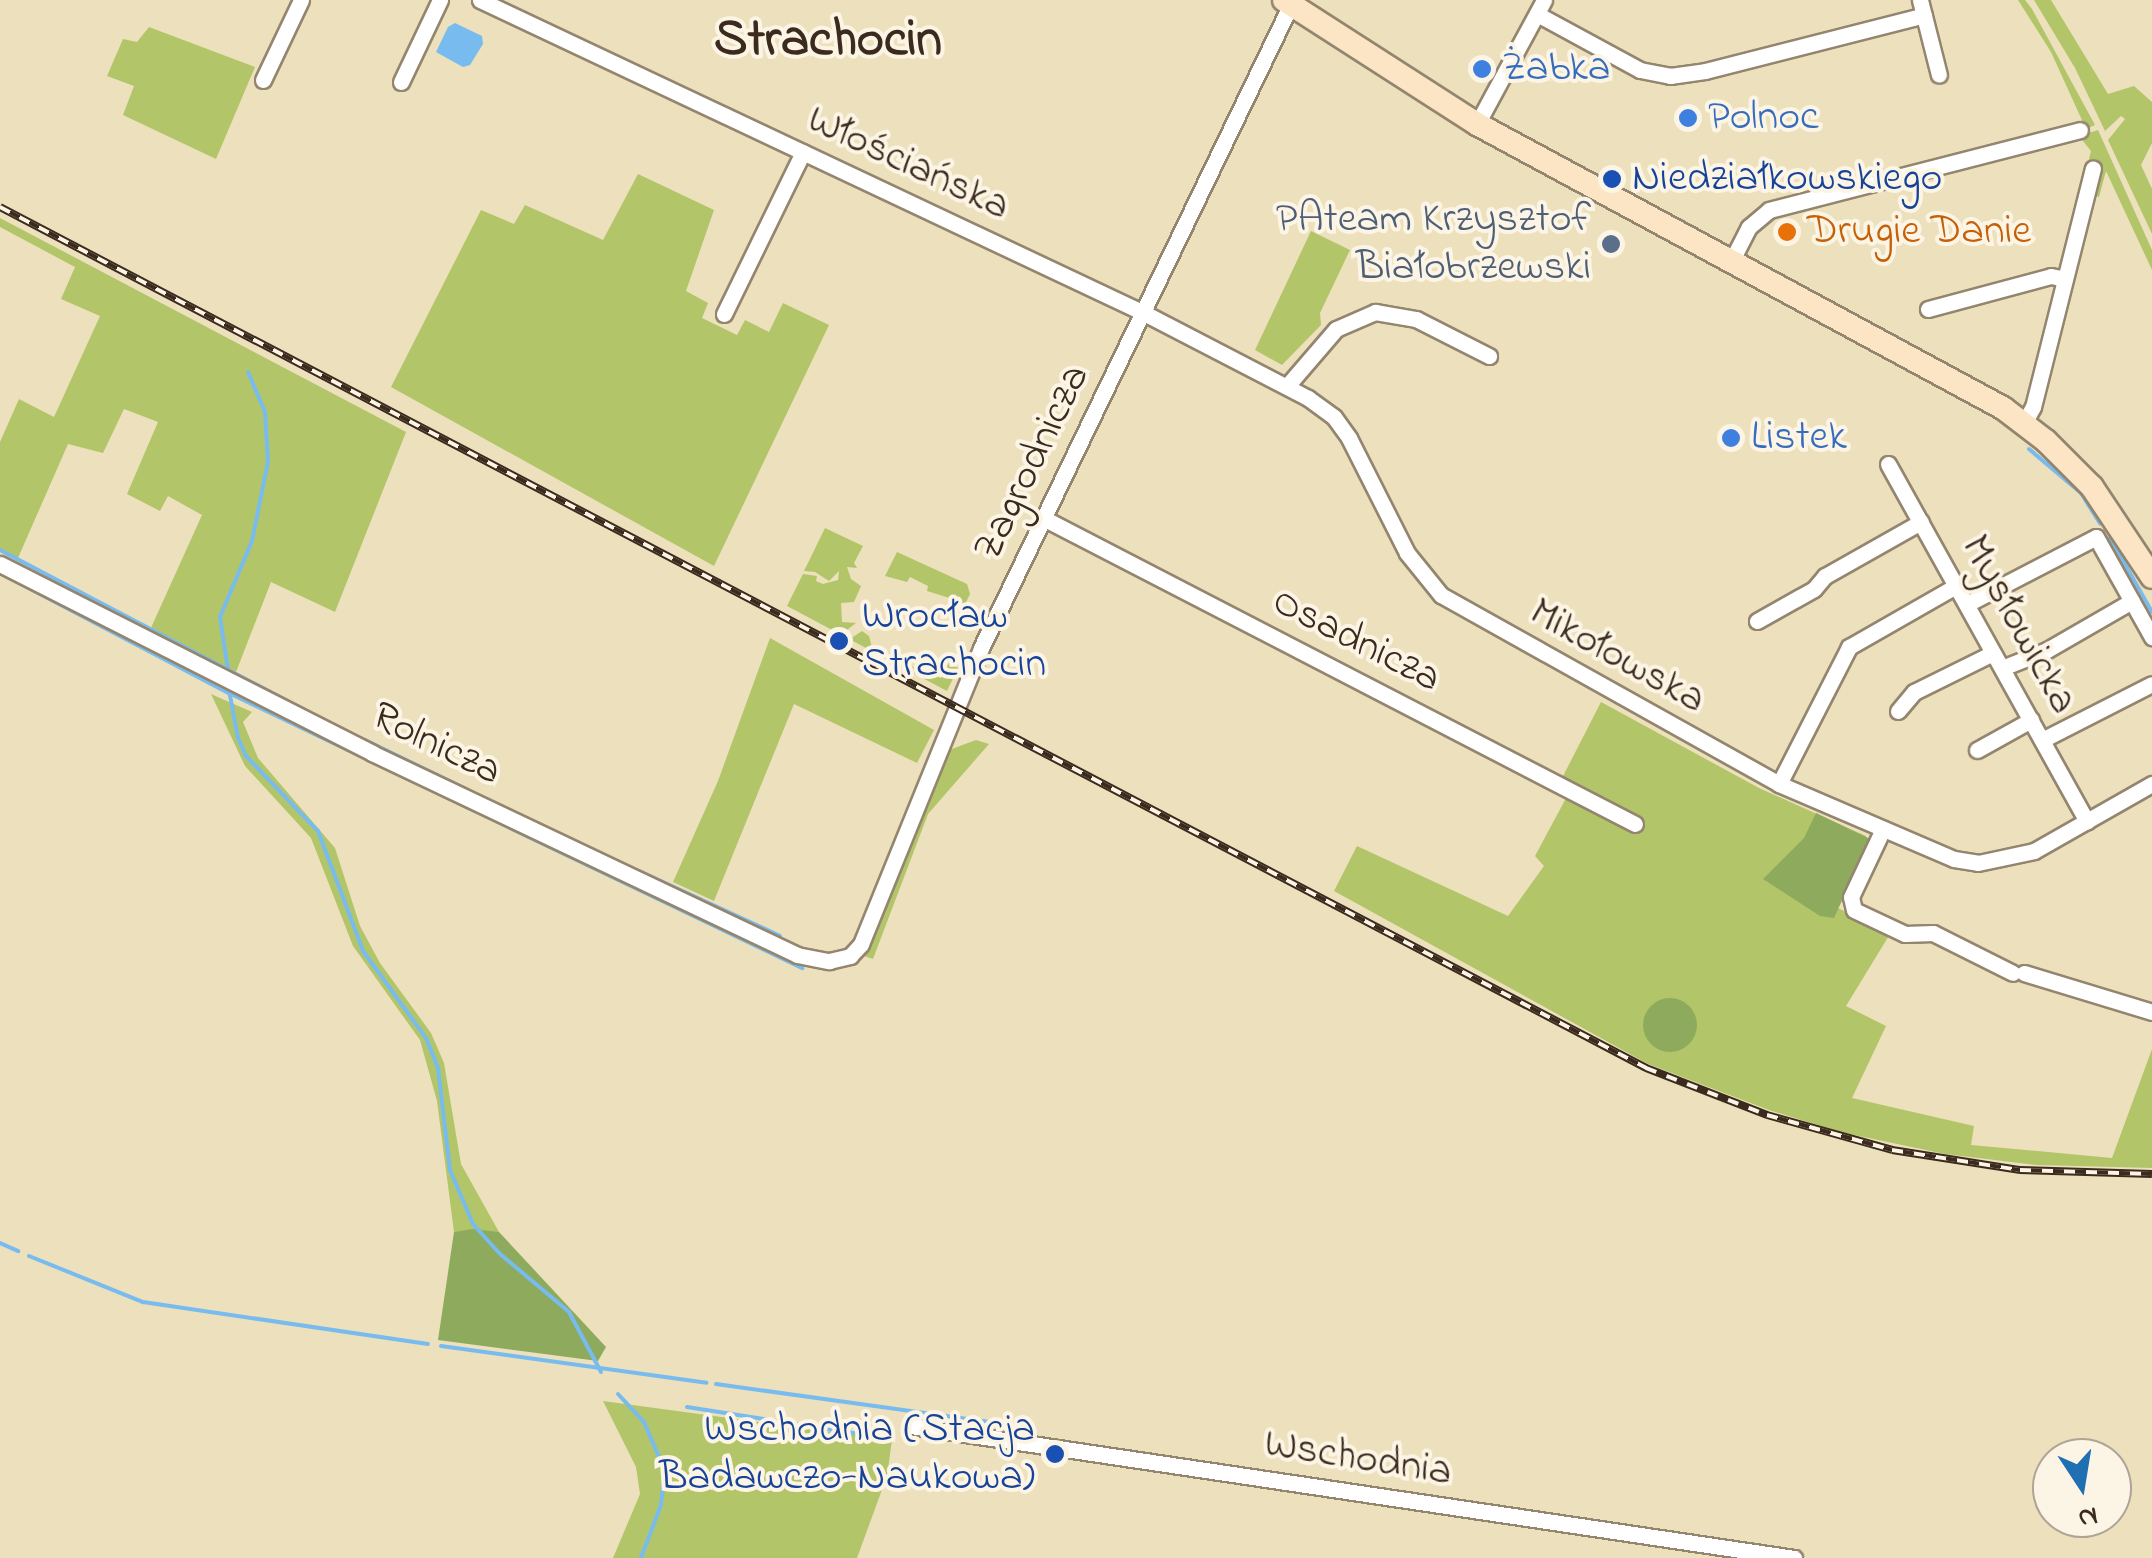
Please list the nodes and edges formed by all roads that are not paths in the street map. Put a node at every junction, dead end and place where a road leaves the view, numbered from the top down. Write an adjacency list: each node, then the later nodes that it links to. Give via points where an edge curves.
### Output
1 (301, 0): 8 (street)
2 (440, 0): 9 (street)
3 (480, 0): 12 (street, Włościańska)
4 (1289, 2): 10 (main road); 17 (street, Zagrodnicza)
5 (1540, 7): 6 (street, via 1640,70 1670,76); 10 (street)
6 (1922, 7): 7 (street)
7 (1939, 74)
8 (263, 80)
9 (400, 82)
10 (1477, 124): 14 (main road)
11 (2080, 130): 14 (street, via 1769,210 1749,227)
12 (802, 152): 17 (street, Włościańska); 18 (street)
13 (2092, 168): 15 (street)
14 (1731, 262): 21 (main road)
15 (2065, 279): 16 (street, via 2051,276); 21 (street)
16 (1928, 309)
17 (1144, 313): 20 (street, Mikołowska); 23 (street, Zagrodnicza)
18 (724, 314)
19 (1489, 356): 20 (street, via 1416,320 1375,312 1336,329)
20 (1287, 386): 39 (street, Mikołowska, via 1334,417 1408,553 1440,595)
21 (2024, 424): 26 (main road, via 2092,487)
22 (1888, 464): 24 (street, Mysłowicka)
23 (1045, 518): 42 (street, Osadnicza); 44 (street, Zagrodnicza, via 952,711 861,944)
24 (1921, 522): 27 (street, Mysłowicka); 30 (street)
25 (0, 564): 44 (street, Rolnicza, via 321,728 781,948 815,960)
26 (2152, 578)
27 (1956, 586): 29 (street, Mysłowicka); 39 (street, via 1849,647)
28 (2132, 602): 29 (street, via 2096,538); 31 (street); 33 (street)
29 (1966, 604): 32 (street, Mysłowicka)
30 (1758, 622)
31 (2152, 638)
32 (1993, 653): 33 (street, Mysłowicka); 35 (street, via 1914,692)
33 (2002, 668): 36 (street, Mysłowicka)
34 (2152, 684): 37 (street)
35 (1898, 710)
36 (2031, 720): 37 (street, Mysłowicka); 38 (street)
37 (2042, 740): 41 (street, Mysłowicka)
38 (1977, 750)
39 (1779, 784): 43 (street, Mikołowska)
40 (2152, 784): 41 (street, Mikołowska)
41 (2087, 821): 43 (street, Mikołowska, via 2034,851 1978,863)
42 (1635, 824)
43 (1883, 830): 45 (street, via 1850,897 1854,910 1905,934 1933,934 2019,973)
44 (850, 956)
45 (2152, 1012)
46 (912, 1426): 47 (street, Wschodnia)
47 (1794, 1558)

